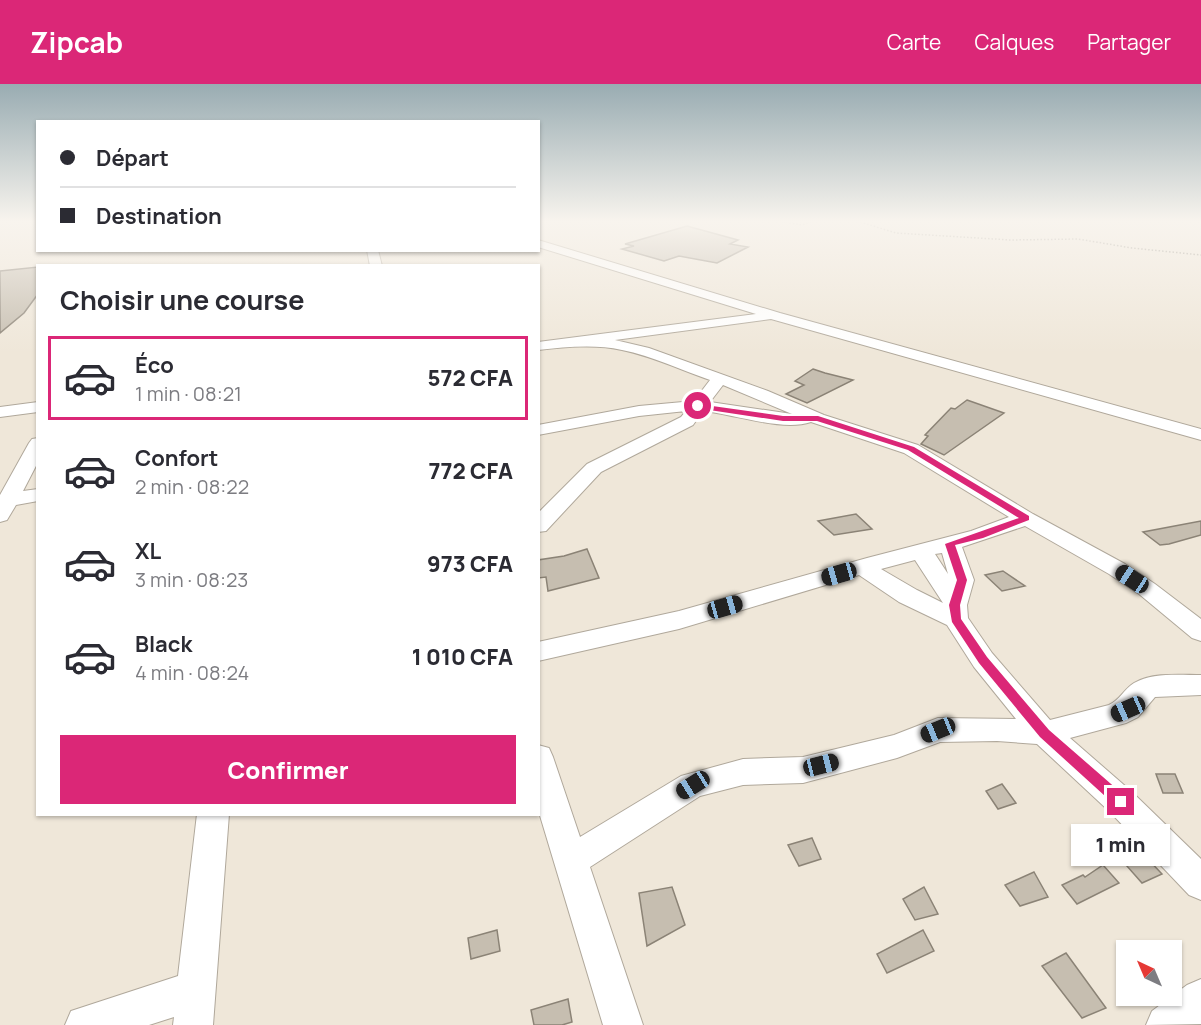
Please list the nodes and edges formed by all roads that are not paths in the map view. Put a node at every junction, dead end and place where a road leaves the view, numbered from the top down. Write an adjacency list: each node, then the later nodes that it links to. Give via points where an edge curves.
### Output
1 (609, 265): 2 (street)
2 (775, 316): 3 (street); 11 (street)
3 (569, 342): 4 (street); 5 (street, via 620,345)
4 (540, 346)
5 (720, 378): 6 (street); 9 (street)
6 (698, 406): 9 (street, via 783,419); 10 (street); 16 (street, via 687,421 674,429 594,468)
7 (36, 407): 8 (street)
8 (0, 412)
9 (818, 418): 15 (street, via 911,449)
10 (540, 430)
11 (1201, 435)
12 (36, 447): 14 (street)
13 (36, 496): 14 (street)
14 (3, 505)
15 (1026, 518): 17 (street); 21 (street, via 1117,569)
16 (540, 524)
17 (950, 544): 18 (street); 20 (street, via 962,580)
18 (921, 551): 19 (street); 20 (street)
19 (861, 567): 20 (street, via 908,596); 22 (street, via 679,620)
20 (956, 611): 24 (street, via 983,660)
21 (1201, 632)
22 (540, 652)
23 (1201, 685): 24 (street, via 1152,687 1116,715)
24 (1044, 733): 27 (street, via 938,730 897,746 803,770 742,772 693,785); 28 (street, via 1121,802)
25 (540, 763): 27 (street)
26 (213, 816): 30 (street)
27 (572, 860): 32 (street)
28 (1201, 883)
29 (1201, 999): 33 (street)
30 (193, 1008): 31 (street)
31 (85, 1025)
32 (623, 1025)
33 (1166, 1025)

